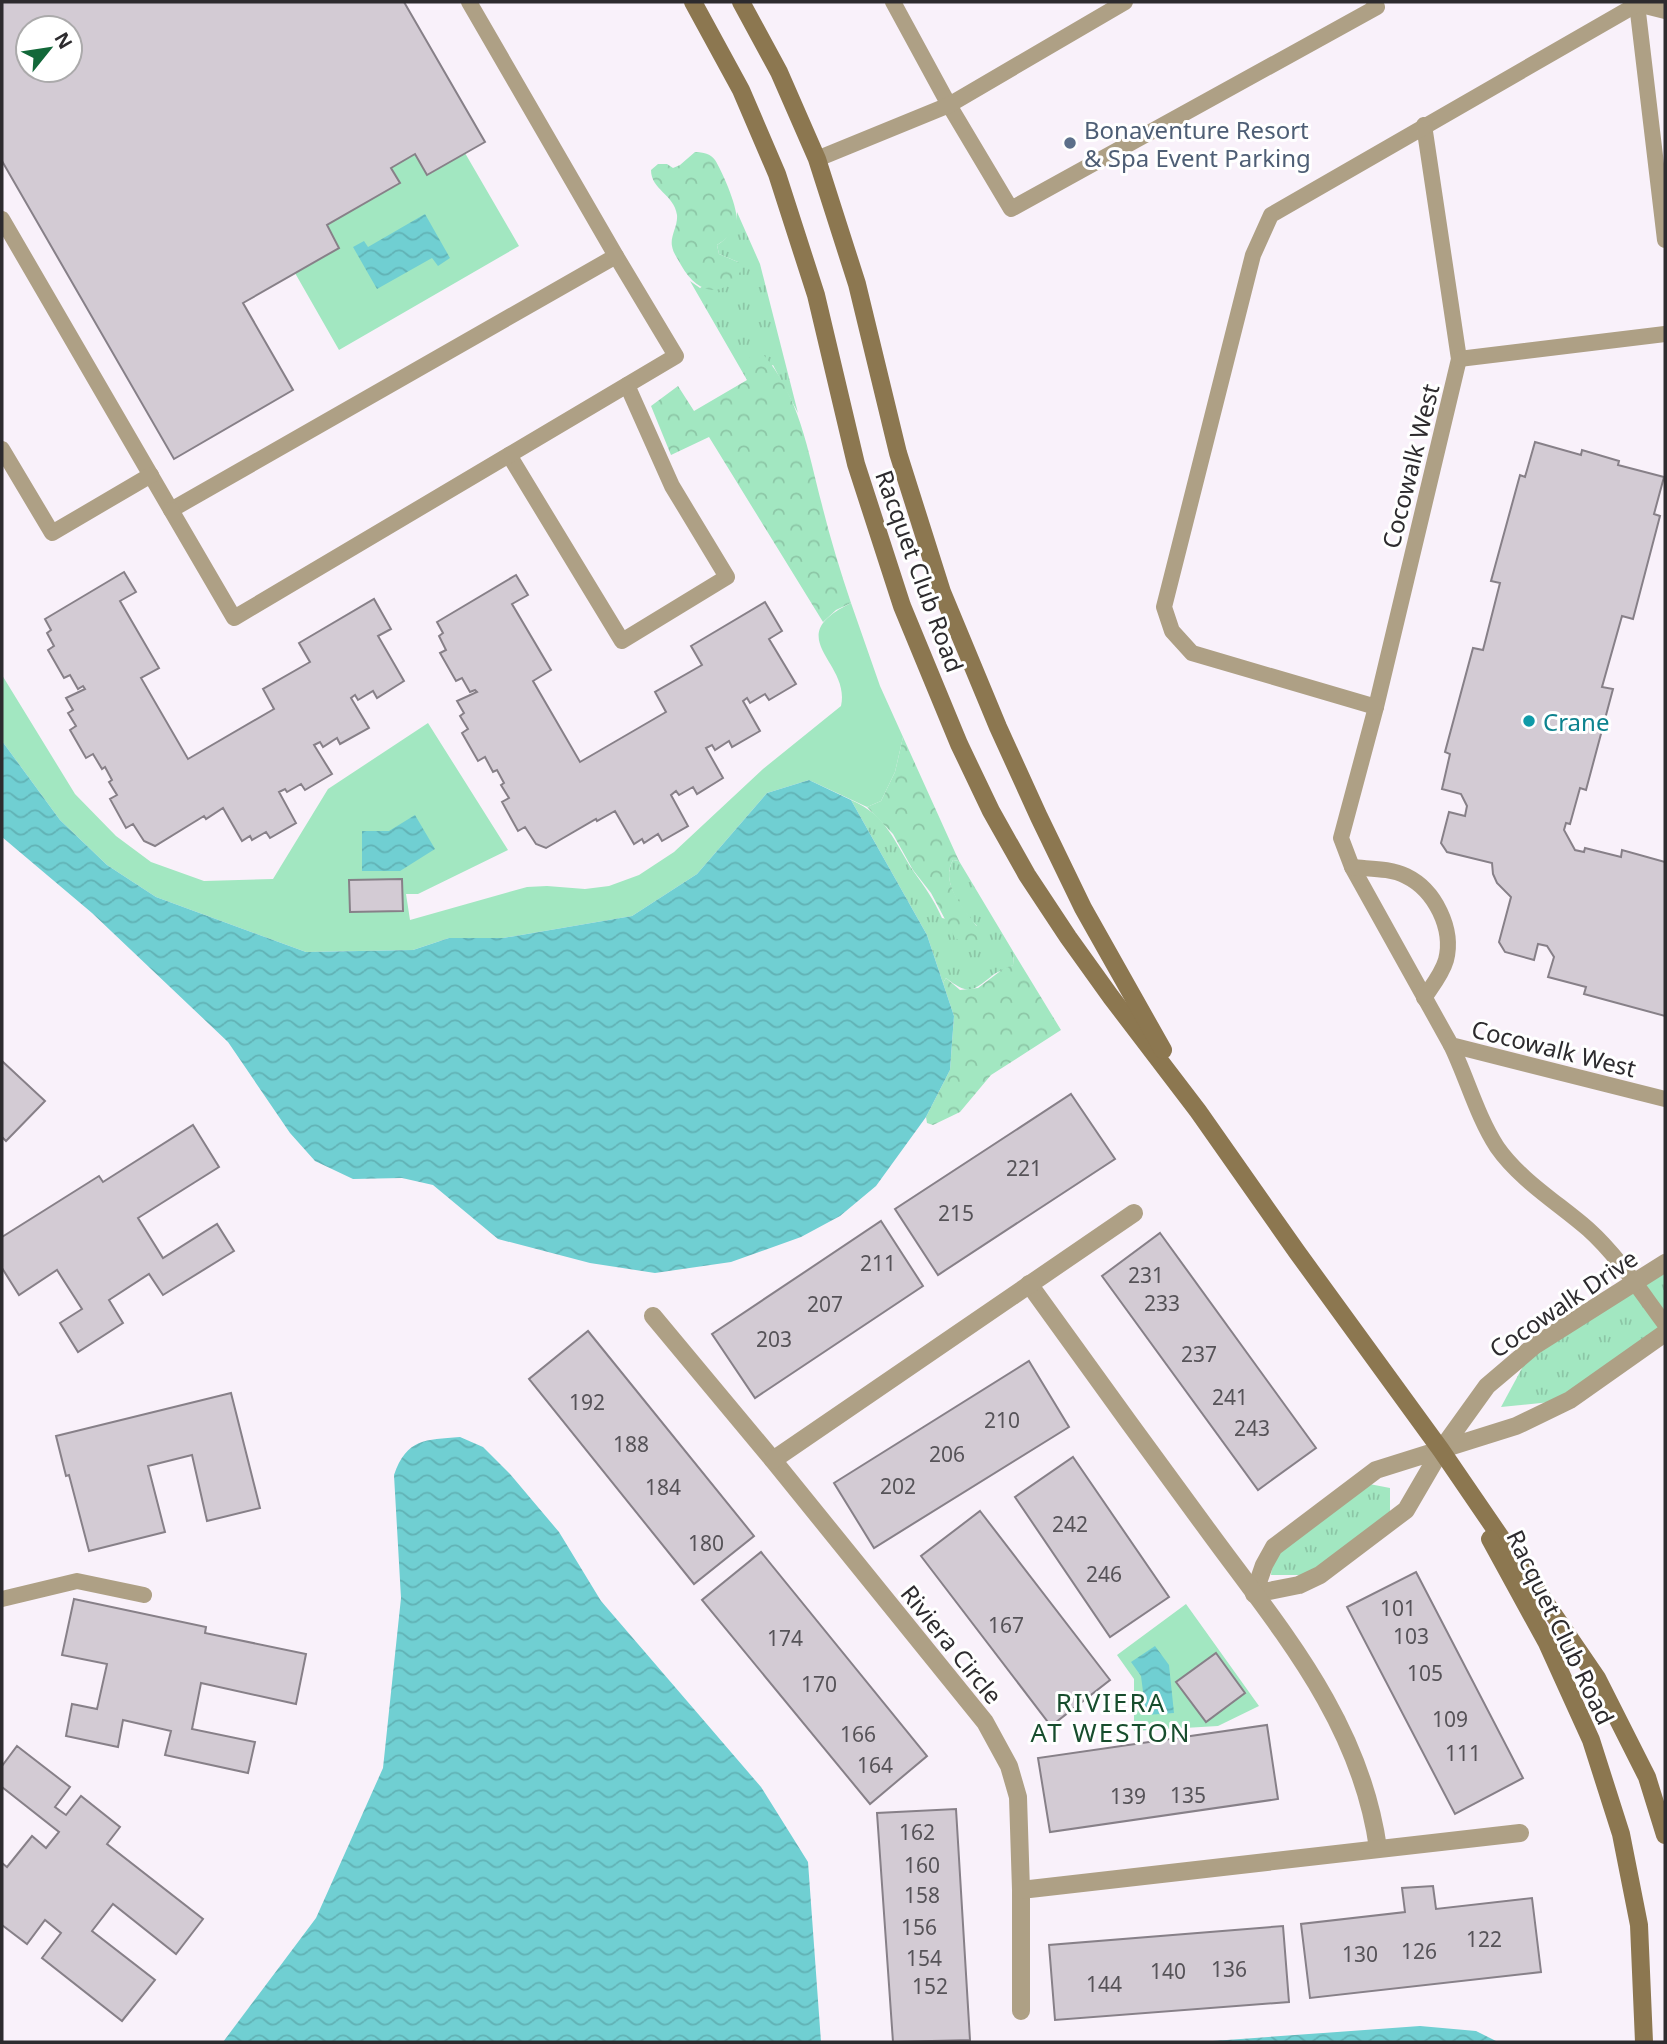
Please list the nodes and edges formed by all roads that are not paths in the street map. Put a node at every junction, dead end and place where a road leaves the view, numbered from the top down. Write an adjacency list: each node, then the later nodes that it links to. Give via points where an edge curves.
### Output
1 (469, 2): 14 (lane)
2 (693, 2): 27 (street, Racquet Club Road, via 741,90 777,174 816,295 856,464 902,607 959,744 1027,875 1111,997)
3 (741, 2): 11 (street, Racquet Club Road, via 779,72)
4 (893, 2): 9 (lane)
5 (1125, 2): 9 (lane)
6 (1374, 2): 9 (lane, via 1377,7 1011,209)
7 (1639, 3): 8 (lane); 10 (lane); 13 (lane)
8 (1665, 11)
9 (949, 105): 11 (lane)
10 (1424, 125): 16 (lane, Cocowalk West); 22 (lane, via 1270,215 1253,255 1164,607 1172,631 1192,653)
11 (817, 159): 27 (street, Racquet Club Road, via 857,284 898,453 947,604 998,727 1078,897)
12 (2, 219): 20 (lane)
13 (1665, 240)
14 (616, 256): 17 (lane, via 676,356); 21 (lane)
15 (1665, 334): 16 (lane)
16 (1459, 359): 22 (lane, Cocowalk West)
17 (627, 385): 19 (lane); 19 (lane, via 672,486 727,577 622,641)
18 (2, 449): 20 (lane, via 52,533)
19 (509, 455): 21 (lane, via 234,618)
20 (151, 475): 21 (lane)
21 (172, 510)
22 (1376, 707): 23 (lane, Cocowalk West, via 1341,838)
23 (1352, 867): 24 (lane, Cocowalk West); 24 (lane, via 1406,876 1435,904 1448,943 1441,973)
24 (1424, 998): 25 (lane, Cocowalk West)
25 (1451, 1045): 26 (lane, Cocowalk West); 30 (lane, via 1498,1148 1516,1169 1590,1230)
26 (1665, 1099)
27 (1198, 1111): 35 (street, Racquet Club Road)
28 (1134, 1213): 31 (street)
29 (1665, 1263): 30 (street, Cocowalk Drive)
30 (1634, 1283): 33 (lane); 35 (street, Cocowalk Drive, via 1534,1346 1487,1386)
31 (1029, 1284): 36 (street); 37 (street)
32 (653, 1317): 36 (street, Riviera Circle)
33 (1665, 1324)
34 (1665, 1333): 35 (street, via 1570,1400 1516,1426)
35 (1441, 1450): 37 (street, via 1406,1510 1390,1523 1320,1575 1299,1585); 37 (street, via 1376,1470 1274,1547); 41 (street, Racquet Club Road, via 1597,1678 1647,1777); 45 (street, Racquet Club Road, via 1547,1643 1591,1740 1621,1834 1639,1925)
36 (773, 1460): 43 (street, Riviera Circle, via 985,1722 1009,1766 1017,1797)
37 (1254, 1594): 42 (street, via 1314,1679 1341,1730 1366,1789)
38 (144, 1595): 39 (lane, via 77,1581)
39 (2, 1599)
40 (1520, 1833): 42 (street)
41 (1665, 1835)
42 (1378, 1848): 43 (street)
43 (1021, 1890): 44 (street, Riviera Circle)
44 (1021, 2011)
45 (1644, 2042)

